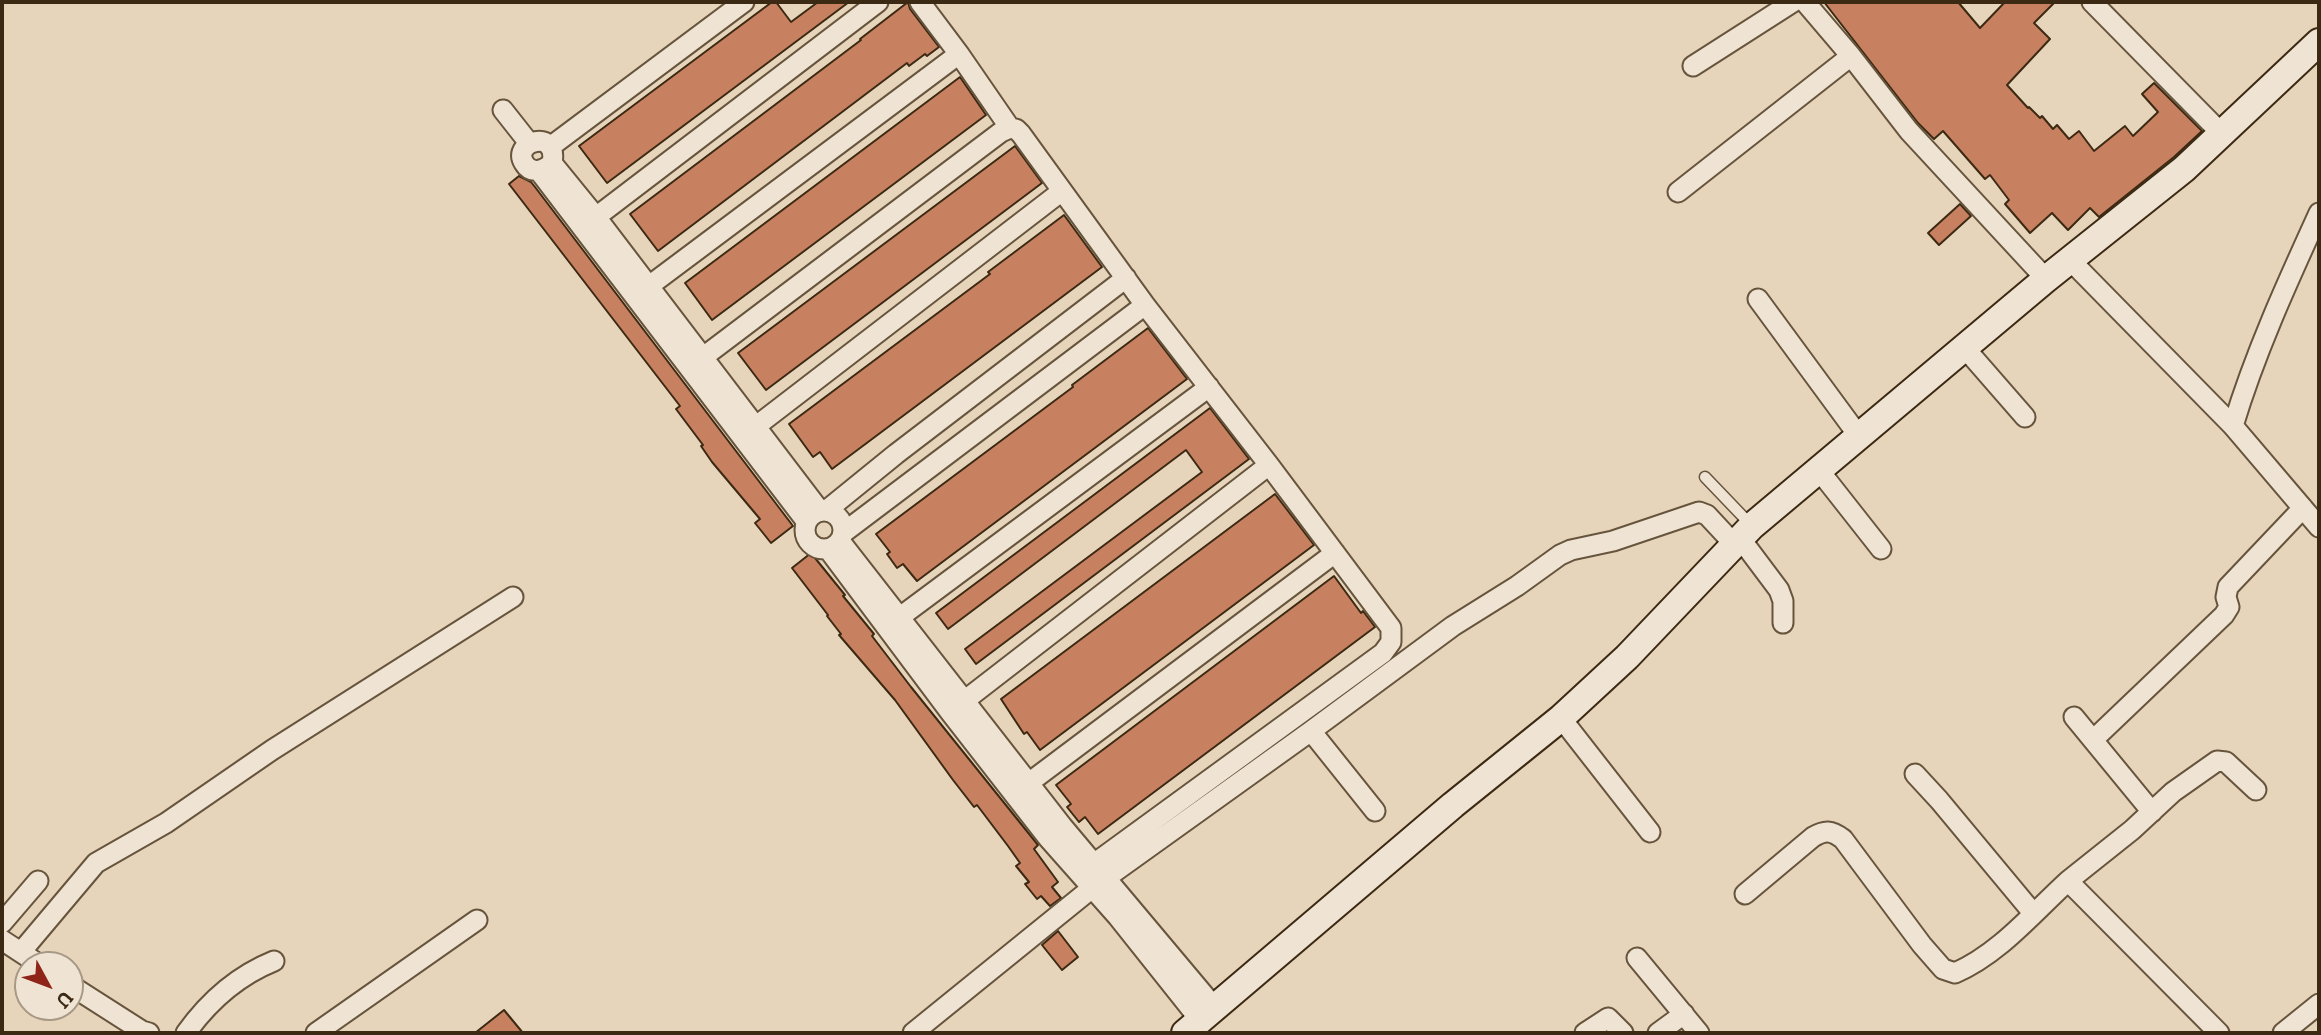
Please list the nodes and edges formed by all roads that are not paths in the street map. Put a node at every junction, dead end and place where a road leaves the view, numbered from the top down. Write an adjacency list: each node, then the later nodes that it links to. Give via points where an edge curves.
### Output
1 (744, 2): 15 (street)
2 (878, 2): 19 (street)
3 (920, 2): 8 (street)
4 (1793, 2): 10 (street)
5 (1805, 2): 9 (street)
6 (2092, 2): 13 (street)
7 (2319, 42): 13 (street)
8 (959, 54): 12 (street); 23 (street)
9 (1851, 55): 17 (street); 22 (street, via 1909,131)
10 (1693, 66)
11 (503, 110): 14 (street)
12 (1010, 128): 16 (street, via 1021,134); 27 (street)
13 (2223, 135): 20 (street)
14 (529, 143): 15 (street, via 544,142); 15 (street, via 522,157 525,165 531,170)
15 (547, 160): 19 (street); 27 (street)
16 (1062, 191): 21 (street); 33 (street)
17 (1678, 192)
18 (2319, 214): 31 (street)
19 (596, 217): 23 (street)
20 (2070, 260): 22 (street); 31 (street)
21 (1126, 278): 25 (street); 29 (street)
22 (2046, 279): 26 (street)
23 (649, 286): 27 (street)
24 (1758, 299): 34 (street)
25 (1145, 305): 28 (street); 32 (street)
26 (1964, 347): 30 (street); 34 (street)
27 (695, 363): 33 (street); 39 (street)
28 (1209, 387): 35 (street); 46 (street)
29 (972, 397): 32 (street); 39 (street)
30 (2025, 417)
31 (2227, 420): 38 (street)
32 (993, 421): 42 (street)
33 (755, 427): 39 (street)
34 (1858, 435): 36 (street)
35 (1269, 465): 44 (street); 48 (street)
36 (1818, 469): 41 (street); 43 (street)
37 (1704, 477): 41 (lane)
38 (2303, 508): 40 (street); 52 (street, via 2228,587 2229,607 2224,615)
39 (818, 514): 42 (street, via 840,518); 42 (street, via 804,530 806,538 819,549)
40 (2319, 527)
41 (1742, 536): 47 (street, via 1779,590); 50 (street, via 1627,657); 51 (street, via 1699,512 1571,550 1453,626)
42 (837, 541): 46 (street); 48 (street)
43 (1881, 548)
44 (1335, 553): 54 (street); 59 (street, via 1391,628 1391,642 1383,653)
45 (513, 597): 68 (street, via 166,823 96,863)
46 (900, 617): 48 (street)
47 (1783, 623)
48 (957, 706): 54 (street); 59 (street, via 1048,838)
49 (2074, 717): 52 (street)
50 (1561, 718): 58 (street); 74 (street)
51 (1311, 731): 56 (street); 59 (street)
52 (2093, 740): 57 (street)
53 (1915, 774): 63 (street)
54 (1030, 782): 59 (street)
55 (2256, 790): 57 (street, via 2226,762 2217,761)
56 (1375, 811)
57 (2152, 812): 60 (street)
58 (1650, 832)
59 (1093, 876): 74 (street, via 1174,974); 78 (street)
60 (2068, 880): 63 (street); 83 (street)
61 (38, 881): 65 (street)
62 (1745, 894): 63 (street, via 1823,831 1843,839 1943,969 1955,973 1972,966)
63 (2033, 914)
64 (477, 920): 77 (street)
65 (2, 923)
66 (2, 940): 67 (street)
67 (18, 951)
68 (23, 951)
69 (1637, 958): 73 (street)
70 (274, 961): 76 (street, via 221,993)
71 (84, 994): 75 (street)
72 (2319, 1004): 84 (street)
73 (1684, 1014): 81 (street); 82 (street)
74 (1200, 1020)
75 (143, 1032)
76 (186, 1033)
77 (316, 1033)
78 (913, 1033)
79 (1585, 1033): 80 (street, via 1608,1018)
80 (1623, 1033)
81 (1658, 1033)
82 (1699, 1033)
83 (2219, 1033)
84 (2283, 1033)

